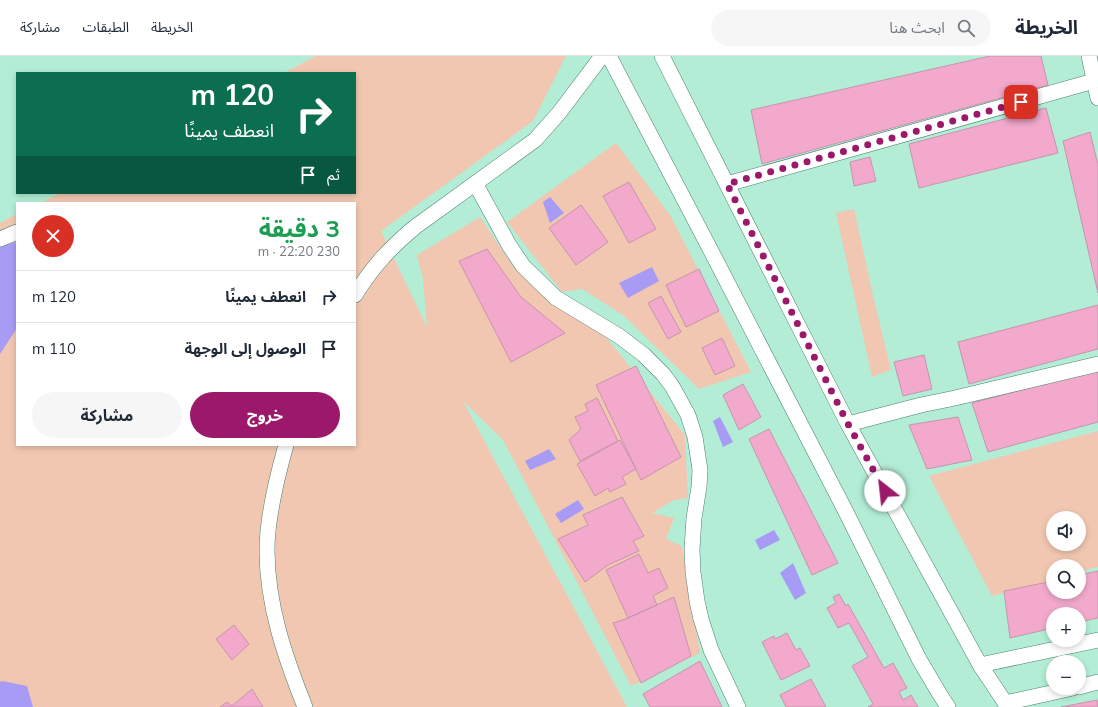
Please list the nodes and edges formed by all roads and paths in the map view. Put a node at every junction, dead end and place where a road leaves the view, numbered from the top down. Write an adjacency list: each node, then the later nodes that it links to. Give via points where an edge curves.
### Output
1 (602, 56): 7 (street, via 535,140)
2 (609, 56): 23 (street, via 842,505 918,659)
3 (662, 56): 8 (street)
4 (1089, 56): 5 (street)
5 (1094, 81): 6 (street); 8 (street)
6 (1098, 98)
7 (475, 183): 11 (street, via 399,240 377,262); 22 (street, via 523,266 556,298 619,336 644,355 672,386 688,415 695,437 700,470 692,549 697,601 711,650)
8 (727, 184): 13 (street)
9 (16, 232): 10 (street)
10 (0, 239)
11 (356, 294)
12 (1098, 364): 13 (street)
13 (848, 424): 16 (street)
14 (286, 446): 21 (street, via 269,524 269,588 282,643)
15 (1098, 640): 16 (street)
16 (980, 665): 20 (street)
17 (1098, 682): 18 (street)
18 (1086, 685)
19 (1046, 695): 20 (street)
20 (1006, 705)
21 (305, 707)
22 (738, 707)
23 (948, 707)

